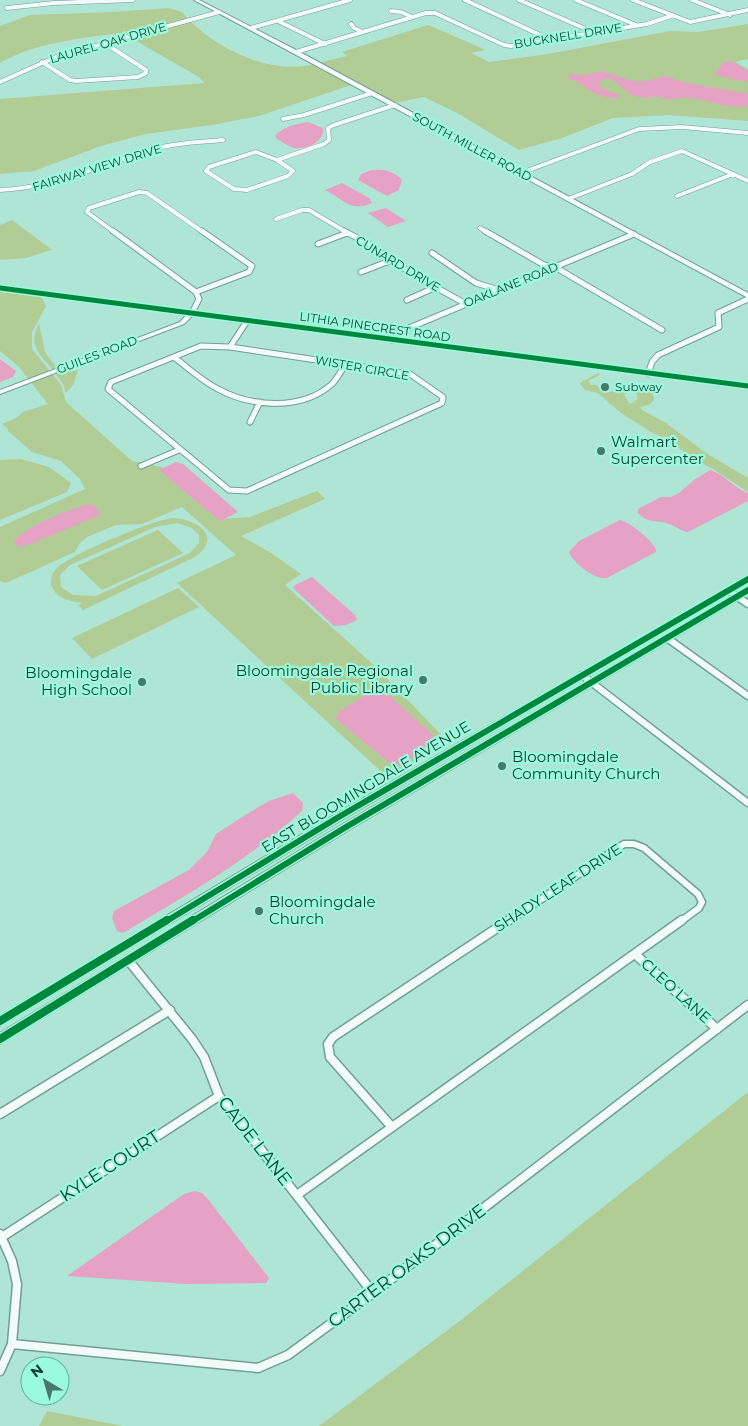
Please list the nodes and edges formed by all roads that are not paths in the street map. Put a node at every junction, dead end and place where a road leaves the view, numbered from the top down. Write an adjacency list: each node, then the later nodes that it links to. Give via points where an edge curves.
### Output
1 (133, 0): 9 (street)
2 (196, 0): 12 (main road, SOUTH MILLER ROAD)
3 (350, 0): 16 (street)
4 (465, 0): 22 (street)
5 (519, 0): 21 (street)
6 (579, 0): 18 (street)
7 (633, 0): 14 (street)
8 (692, 0): 13 (street)
9 (7, 8)
10 (748, 10): 13 (street)
11 (391, 11): 15 (street)
12 (219, 12): 19 (main road, SOUTH MILLER ROAD); 23 (street, LAUREL OAK DRIVE)
13 (731, 15): 14 (street, via 690,22)
14 (671, 16): 18 (street, BUCKNELL DRIVE)
15 (412, 17): 20 (street, BUCKNELL DRIVE); 22 (street, BUCKNELL DRIVE, via 435,13 504,45)
16 (278, 20): 19 (street); 24 (street)
17 (351, 24): 20 (street)
18 (637, 26): 21 (street, BUCKNELL DRIVE)
19 (251, 28): 25 (main road, SOUTH MILLER ROAD)
20 (363, 32): 24 (street, BUCKNELL DRIVE)
21 (594, 32): 22 (street, BUCKNELL DRIVE)
22 (550, 40)
23 (106, 44): 26 (street, LAUREL OAK DRIVE); 26 (street, via 146,73 138,77 76,81)
24 (325, 44): 25 (street, BUCKNELL DRIVE)
25 (296, 52): 29 (main road, SOUTH MILLER ROAD)
26 (42, 62): 27 (street, LAUREL OAK DRIVE)
27 (0, 82): 28 (street)
28 (6, 86)
29 (372, 93): 30 (main road, SOUTH MILLER ROAD); 31 (street)
30 (395, 105): 34 (street, via 334,125 328,128 329,140); 35 (main road, SOUTH MILLER ROAD)
31 (283, 119)
32 (748, 133): 35 (street, via 682,127 639,129)
33 (223, 140): 38 (street, FAIRWAY VIEW DRIVE, via 164,146 38,187)
34 (277, 160): 34 (street, via 293,171 288,176 247,190 234,189 206,171 209,167 256,152)
35 (520, 173): 40 (main road, SOUTH MILLER ROAD)
36 (732, 174): 37 (street); 39 (street); 40 (street, via 682,151)
37 (748, 181)
38 (0, 190)
39 (677, 196)
40 (568, 199): 44 (main road, SOUTH MILLER ROAD)
41 (276, 219): 43 (street, CUNARD DRIVE, via 309,210)
42 (480, 228): 48 (street, via 544,265)
43 (347, 233): 45 (street); 47 (street, CUNARD DRIVE)
44 (634, 234): 48 (street, OAKLANE ROAD); 54 (main road, SOUTH MILLER ROAD)
45 (318, 244)
46 (432, 253): 52 (street, via 477,284)
47 (392, 260): 49 (street); 50 (street, CUNARD DRIVE)
48 (555, 267): 52 (street, OAKLANE ROAD); 59 (street)
49 (361, 272)
50 (436, 287): 55 (street); 56 (street, CUNARD DRIVE)
51 (0, 288): 57 (main road, LITHIA PINECREST ROAD)
52 (499, 290): 56 (street, OAKLANE ROAD)
53 (196, 292): 53 (street, via 87,212 89,208 140,192 147,193 252,266 249,272); 57 (street, via 199,299)
54 (748, 297): 64 (street, via 718,313 719,327 658,355)
55 (407, 300)
56 (466, 304): 60 (street, OAKLANE ROAD, via 397,333)
57 (192, 313): 58 (main road, LITHIA PINECREST ROAD); 66 (main road, GUILES ROAD, via 182,323)
58 (247, 321): 60 (main road, LITHIA PINECREST ROAD); 61 (street)
59 (662, 330)
60 (392, 340): 64 (main road, LITHIA PINECREST ROAD)
61 (230, 347): 62 (street, WISTER CIRCLE, via 201,346); 63 (street, WISTER CIRCLE)
62 (174, 357): 67 (street, via 226,394); 69 (street, WISTER CIRCLE, via 111,382 108,389)
63 (345, 365): 67 (street, via 333,384 313,397 295,402); 69 (street, WISTER CIRCLE, via 410,374 443,397 442,403 247,491 230,490)
64 (648, 374): 65 (main road, LITHIA PINECREST ROAD)
65 (748, 386)
66 (0, 392)
67 (260, 402): 68 (street)
68 (250, 422)
69 (179, 450): 70 (street)
70 (141, 466)
71 (748, 580): 72 (main road, EAST BLOOMINGDALE AVENUE)
72 (729, 590): 74 (street); 77 (main road, EAST BLOOMINGDALE AVENUE)
73 (748, 590): 74 (main road, EAST BLOOMINGDALE AVENUE)
74 (737, 596): 75 (street); 76 (main road, EAST BLOOMINGDALE AVENUE)
75 (748, 604)
76 (668, 638): 78 (main road, EAST BLOOMINGDALE AVENUE); 79 (street)
77 (582, 674): 78 (street); 81 (main road, EAST BLOOMINGDALE AVENUE)
78 (592, 682): 80 (street); 82 (main road, EAST BLOOMINGDALE AVENUE)
79 (748, 696)
80 (748, 803)
81 (337, 818): 82 (main road); 83 (main road, EAST BLOOMINGDALE AVENUE)
82 (346, 827): 85 (main road, EAST BLOOMINGDALE AVENUE)
83 (119, 950): 85 (main road); 88 (main road, EAST BLOOMINGDALE AVENUE)
84 (636, 954): 89 (street, CLEO LANE); 93 (street, SHADY LEAF DRIVE); 93 (street, SHADY LEAF DRIVE, via 702,902 698,894 644,848 624,844 333,1037 328,1044 330,1057)
85 (128, 960): 87 (street, CADE LANE); 90 (main road, EAST BLOOMINGDALE AVENUE)
86 (748, 1005): 89 (street, CARTER OAKS DRIVE)
87 (170, 1010): 91 (street, CADE LANE, via 204,1057); 92 (street)
88 (0, 1021)
89 (718, 1028): 96 (street, CARTER OAKS DRIVE)
90 (0, 1038)
91 (219, 1096): 94 (street, CADE LANE); 95 (street, KYLE COURT)
92 (0, 1114)
93 (391, 1126): 94 (street, SHADY LEAF DRIVE)
94 (297, 1195): 96 (street, CADE LANE)
95 (1, 1235): 97 (street, via 17,1284)
96 (373, 1293): 97 (street, CARTER OAKS DRIVE, via 288,1355 258,1368)
97 (12, 1344): 98 (street)
98 (0, 1371)

